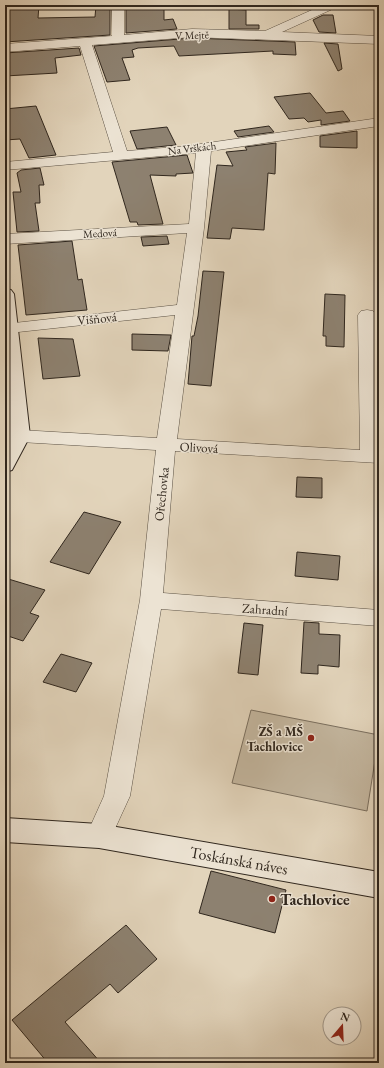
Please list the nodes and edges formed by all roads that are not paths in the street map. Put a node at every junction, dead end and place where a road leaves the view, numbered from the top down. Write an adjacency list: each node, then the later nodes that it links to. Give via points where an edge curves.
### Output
1 (118, 5): 4 (street)
2 (333, 5): 3 (street)
3 (266, 35): 4 (street, V Mejtě, via 192,34); 5 (street, V Mejtě)
4 (118, 38): 6 (street, V Mejtě)
5 (379, 40)
6 (85, 42): 7 (street, V Mejtě); 10 (street)
7 (5, 48)
8 (379, 122): 9 (street, Na Vrškách)
9 (204, 147): 10 (street, Na Vrškách); 12 (street, Ořechovka)
10 (121, 155): 11 (street, Na Vrškách)
11 (5, 166)
12 (196, 228): 13 (street, Medová); 15 (street, Ořechovka)
13 (5, 239)
14 (5, 294): 17 (main road)
15 (185, 309): 17 (street, Višňová); 20 (street, Ořechovka)
16 (367, 315): 21 (street)
17 (9, 328): 18 (main road)
18 (8, 350): 19 (main road)
19 (20, 436): 20 (street, Olivová); 22 (main road)
20 (166, 445): 21 (street, Olivová); 23 (street, Ořechovka)
21 (375, 457)
22 (5, 464)
23 (151, 600): 24 (street, Zahradní); 26 (street, Ořechovka, via 117,796)
24 (379, 618)
25 (5, 830): 26 (main road, Toskánská náves)
26 (99, 836): 27 (main road, Toskánská náves)
27 (379, 885)

